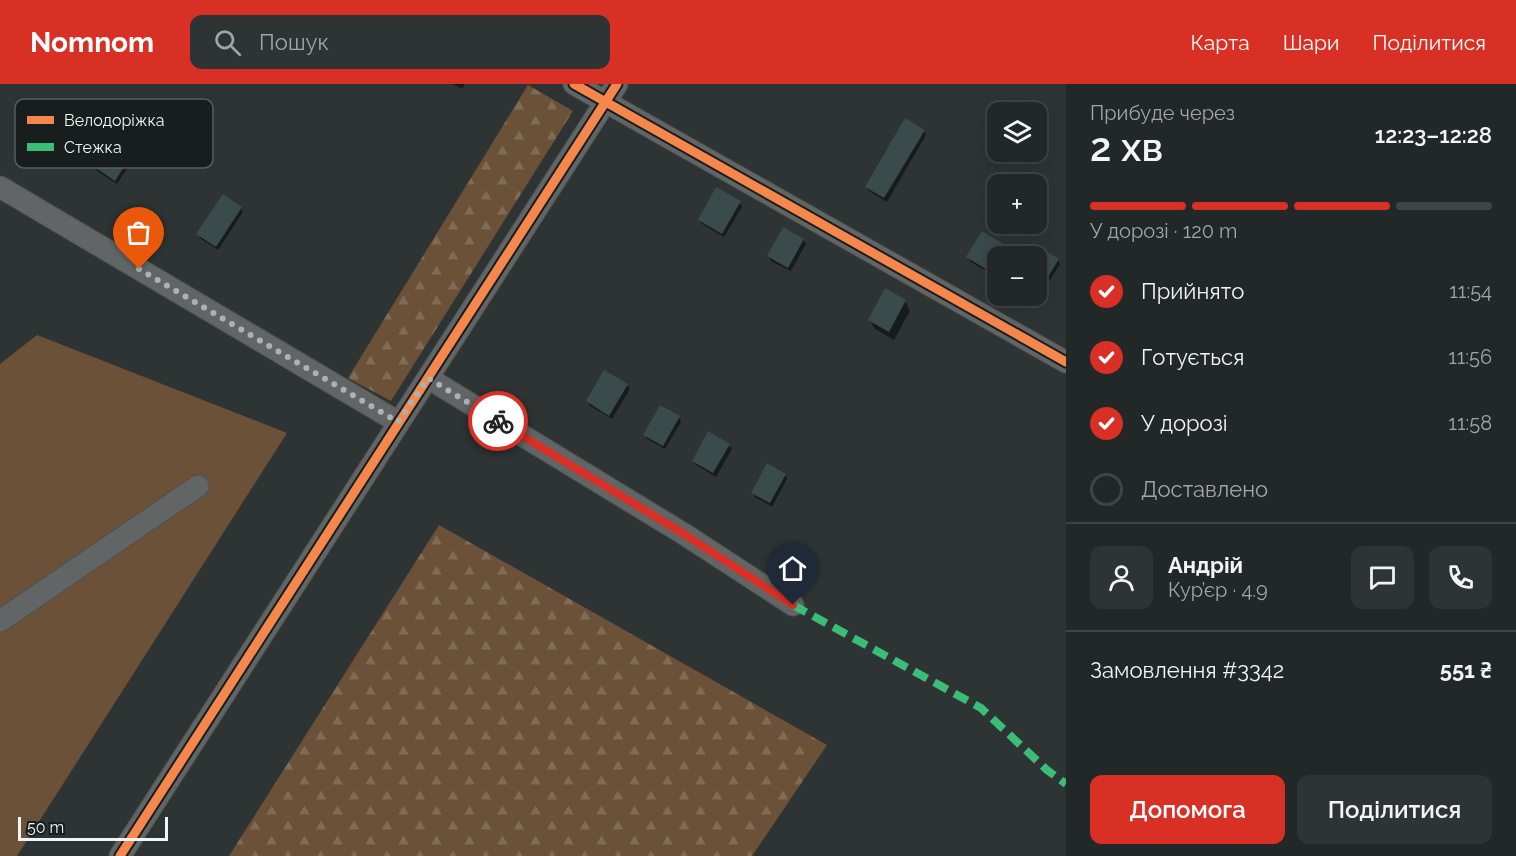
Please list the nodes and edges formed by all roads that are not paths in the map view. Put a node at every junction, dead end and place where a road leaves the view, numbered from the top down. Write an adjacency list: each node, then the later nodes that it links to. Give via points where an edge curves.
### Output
1 (574, 84): 3 (street)
2 (617, 84): 3 (street)
3 (606, 103): 5 (street); 6 (street)
4 (0, 187): 7 (street)
5 (1066, 362)
6 (428, 378): 7 (street); 9 (street)
7 (398, 422): 11 (street)
8 (198, 486): 10 (street)
9 (793, 605)
10 (0, 621)
11 (120, 856)

